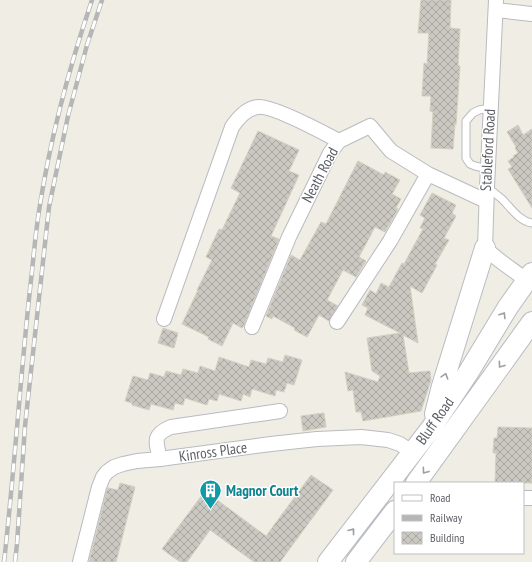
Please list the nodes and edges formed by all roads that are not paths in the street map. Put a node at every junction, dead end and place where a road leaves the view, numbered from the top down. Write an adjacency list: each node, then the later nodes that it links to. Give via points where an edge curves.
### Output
1 (496, 5): 2 (street); 3 (street, Stableford Road)
2 (532, 14)
3 (490, 108): 5 (street, Stableford Road); 5 (lane, via 473,113 466,121 466,158 470,164)
4 (338, 141): 6 (street, Neath Road, via 370,126 390,151); 12 (street, via 284,114 259,106 237,119); 15 (street, Neath Road, via 322,167 289,236)
5 (488, 169): 7 (street, Stableford Road)
6 (428, 174): 8 (street, Neath Road); 13 (street, via 390,241)
7 (486, 187): 8 (street, Stableford Road); 9 (lane, via 519,217)
8 (486, 201): 10 (street, Stableford Road)
9 (532, 224)
10 (484, 248): 11 (street, via 512,269); 18 (main road, one-way to 10, via 442,386)
11 (529, 276): 18 (main road, Bluff Road, one-way to 11)
12 (164, 319)
13 (337, 322)
14 (532, 322): 16 (main road, Bluff Road)
15 (252, 327)
16 (526, 339): 21 (main road, Bluff Road, one-way to 21)
17 (280, 411): 20 (street, via 171,427 160,433 157,438)
18 (432, 428): 19 (main road, Bluff Road)
19 (413, 453): 20 (street, Kinross Place, via 388,440 361,437 271,444); 24 (main road, Bluff Road, one-way to 19)
20 (160, 459): 23 (street, Kinross Place, via 123,464 107,472 99,487)
21 (417, 482)
22 (394, 512): 25 (main road)
23 (80, 562)
24 (328, 562)
25 (356, 562)

